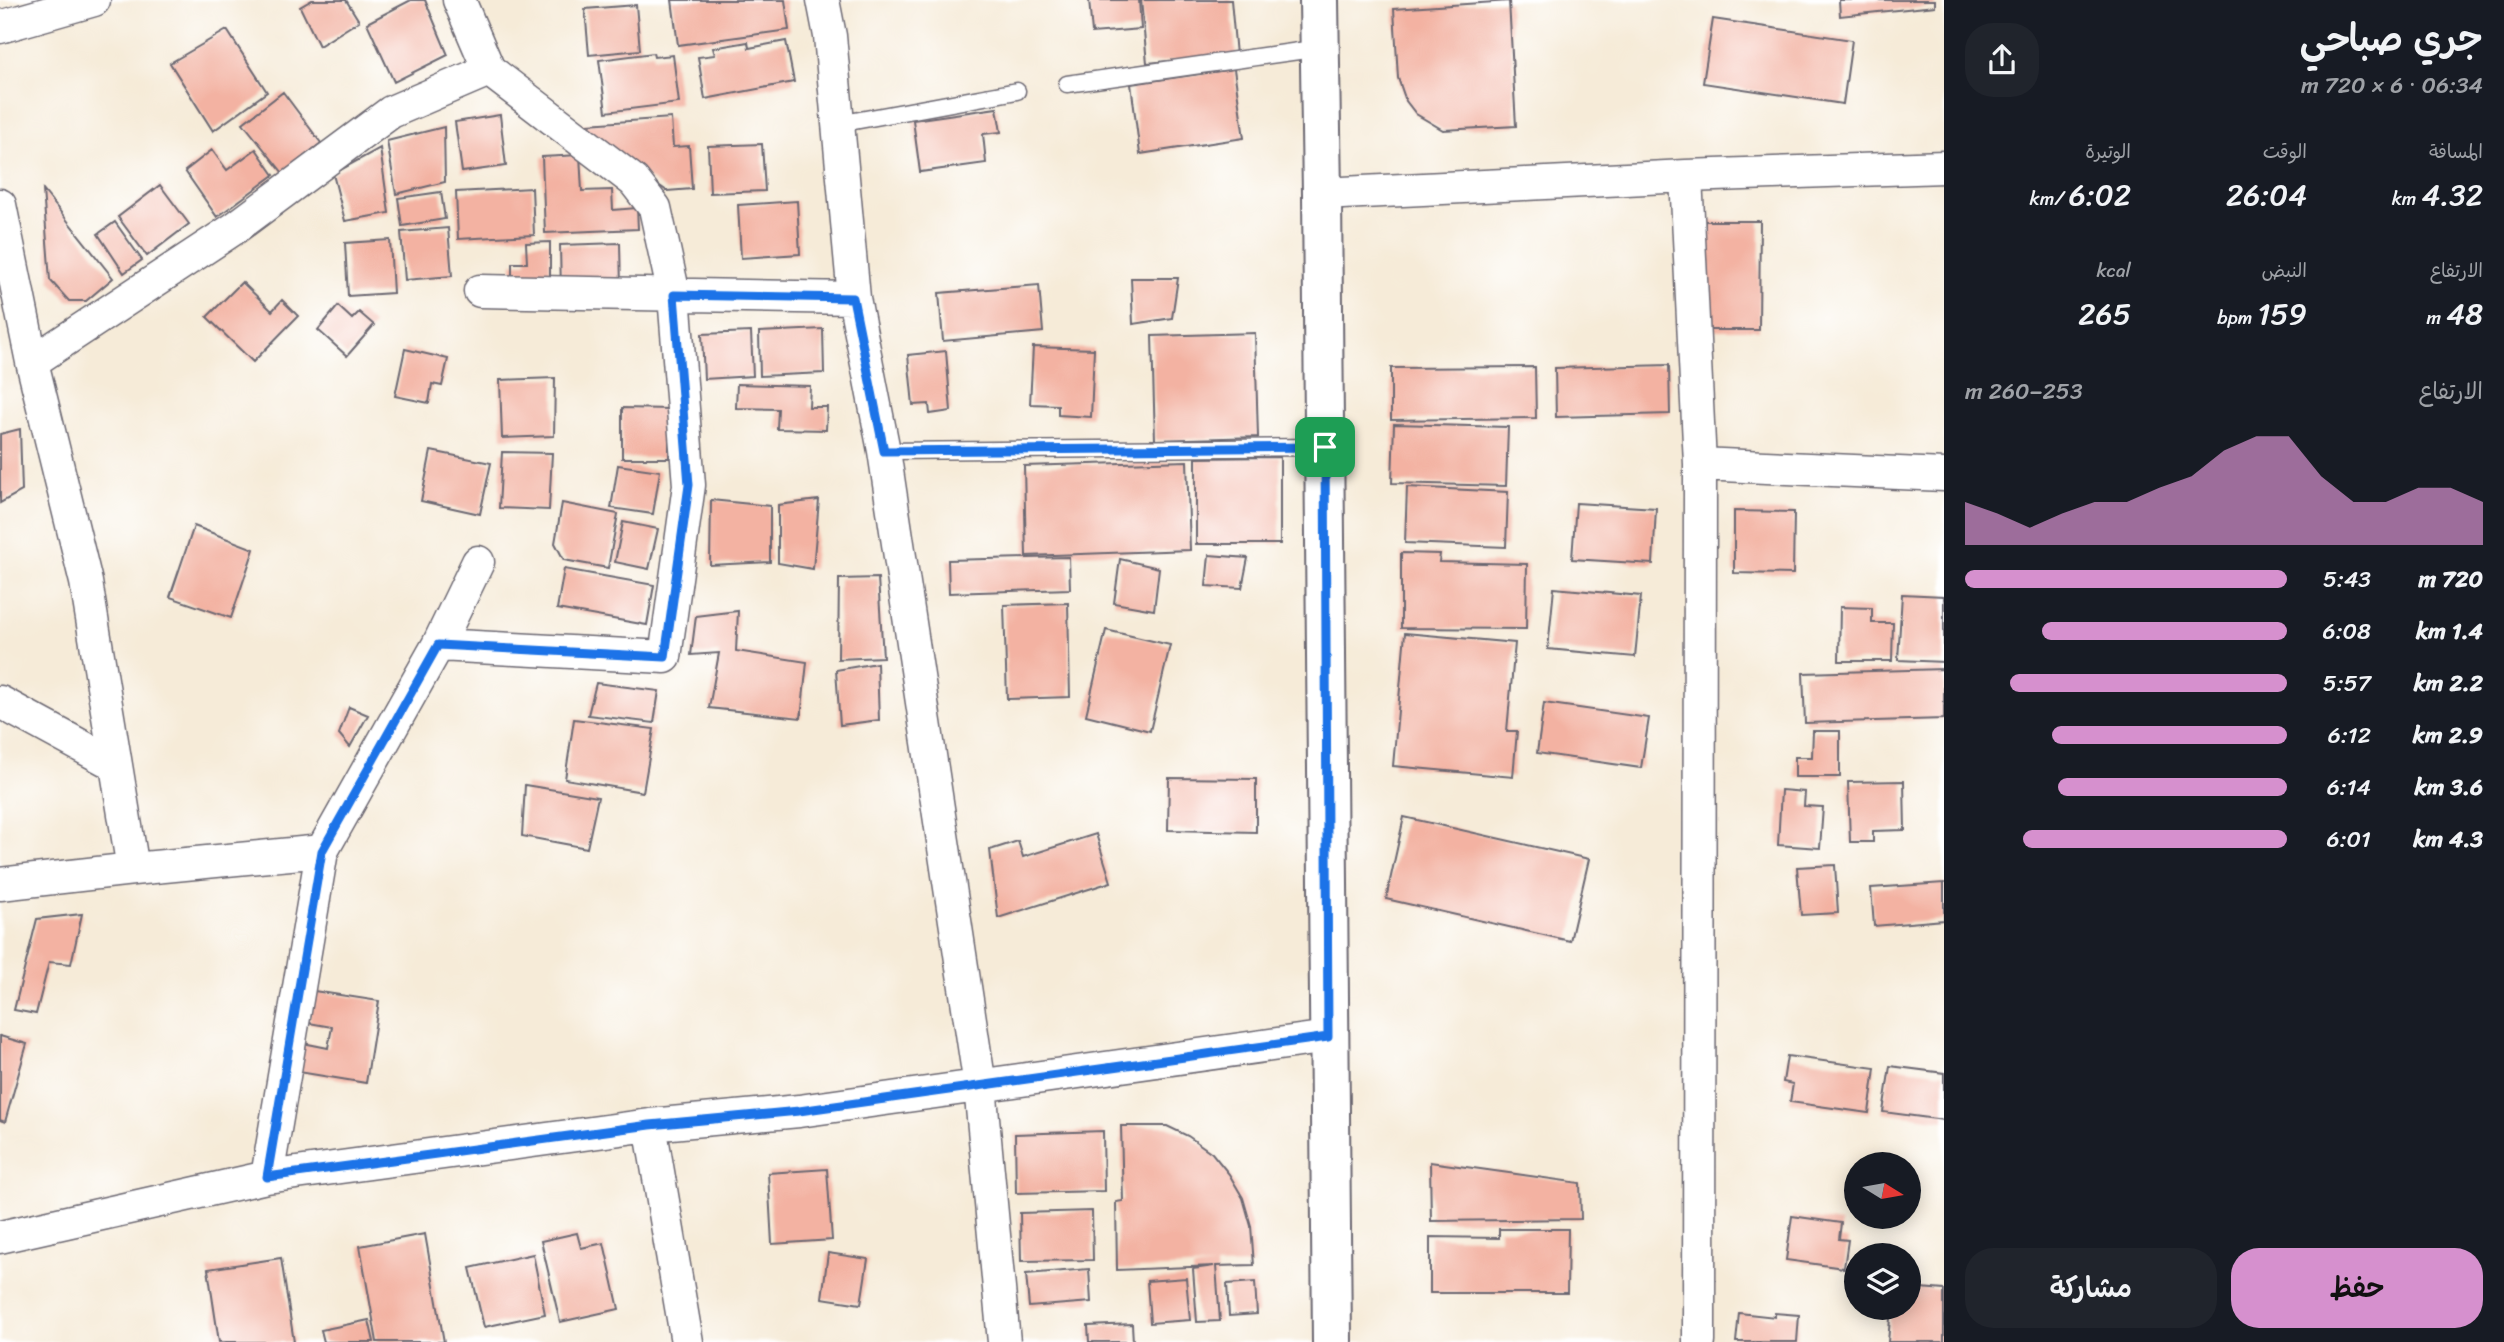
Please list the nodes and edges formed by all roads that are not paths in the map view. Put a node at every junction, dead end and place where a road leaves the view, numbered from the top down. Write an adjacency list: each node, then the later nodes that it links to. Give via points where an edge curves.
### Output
1 (94, 0): 5 (street)
2 (459, 0): 7 (street)
3 (824, 0): 10 (street)
4 (1319, 0): 6 (street)
5 (0, 27)
6 (1320, 48): 8 (lane); 13 (street)
7 (489, 70): 16 (street, via 634,181 655,208); 18 (street, via 391,112 235,228)
8 (1066, 85)
9 (1017, 91): 10 (lane)
10 (838, 124): 17 (street)
11 (1944, 167): 12 (street)
12 (1686, 176): 13 (street); 21 (street)
13 (1322, 194): 19 (street)
14 (0, 205): 18 (street)
15 (480, 291): 16 (street)
16 (674, 295): 17 (street); 24 (street, via 689,485 665,657)
17 (853, 298): 20 (street)
18 (32, 362): 26 (street, via 86,582)
19 (1325, 447): 20 (lane); 30 (street)
20 (884, 451): 31 (street)
21 (1700, 464): 22 (street); 38 (street)
22 (1944, 475)
23 (478, 562): 24 (street)
24 (438, 645): 27 (street)
25 (0, 702): 26 (street)
26 (116, 765): 28 (street)
27 (322, 851): 28 (street); 33 (street)
28 (133, 869): 29 (street)
29 (0, 884)
30 (1328, 1037): 31 (street); 37 (street)
31 (981, 1086): 32 (street, via 799,1111); 36 (street)
32 (650, 1125): 33 (street); 35 (street)
33 (267, 1177): 34 (street)
34 (0, 1237)
35 (687, 1342)
36 (1003, 1342)
37 (1332, 1342)
38 (1699, 1342)

